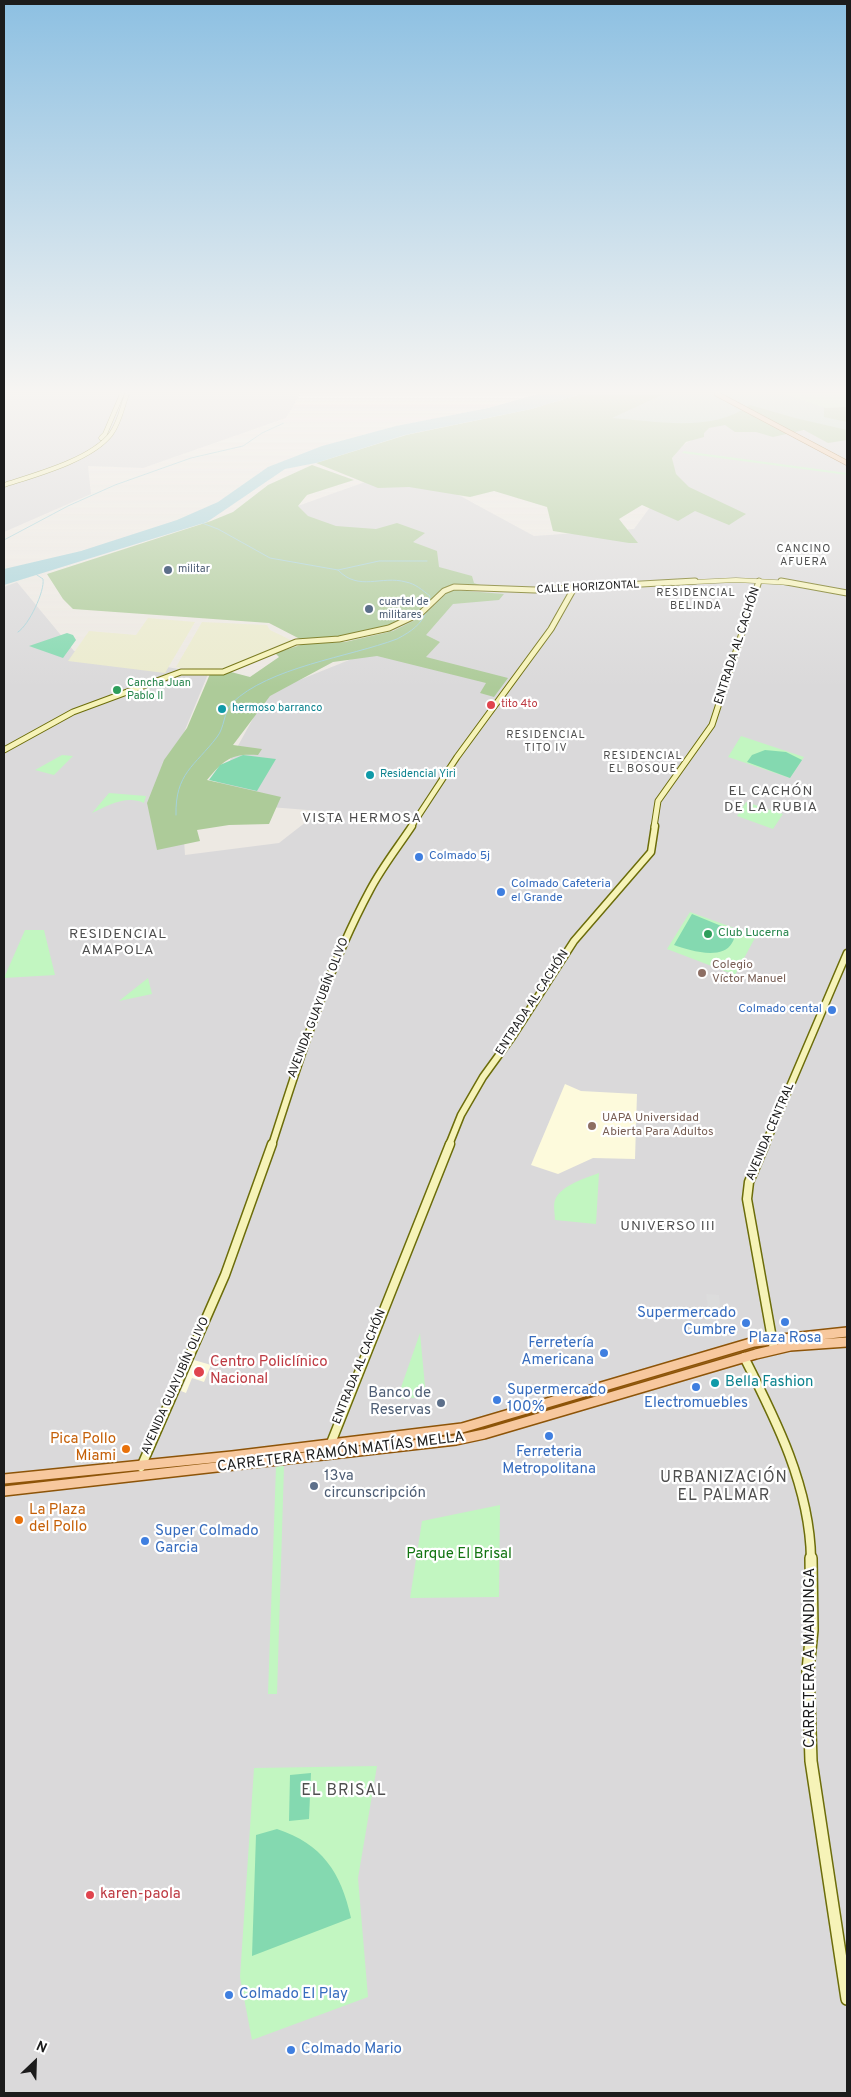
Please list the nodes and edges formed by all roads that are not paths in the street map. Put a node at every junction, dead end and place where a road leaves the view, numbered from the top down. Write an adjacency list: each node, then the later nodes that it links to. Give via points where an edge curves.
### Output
1 (759, 581): 2 (main road, CALLE HORIZONTAL); 3 (main road, CALLE HORIZONTAL); 11 (main road, ENTRADA AL CACHÓN, via 712,725 658,801 650,852 574,941 461,1115)
2 (573, 590): 4 (main road, CALLE HORIZONTAL, via 508,592 454,587 444,591 421,613 389,628 296,642 223,672 185,672 168,676 73,712); 13 (main road, AVENIDA GUAYUBÍN OLIVO, via 551,629 457,756 359,910 291,1082 232,1258)
3 (847, 593)
4 (4, 750)
5 (847, 953): 7 (main road, AVENIDA CENTRAL, via 749,1182 750,1222)
6 (847, 1332): 7 (main road, CARRETERA RAMÓN MATÍAS MELLA)
7 (772, 1338): 9 (main road, AVENIDA CENTRAL); 11 (main road, CARRETERA RAMÓN MATÍAS MELLA, via 485,1423 423,1434)
8 (847, 1342): 9 (main road, CARRETERA RAMÓN MATÍAS MELLA)
9 (774, 1349): 10 (main road, CARRETERA RAMÓN MATÍAS MELLA)
10 (744, 1357): 12 (main road, CARRETERA RAMÓN MATÍAS MELLA, via 484,1434 422,1446); 16 (main road, CARRETERA A MANDINGA, via 777,1422 806,1508 811,1547 812,1630 808,1679 811,1752)
11 (330, 1444): 12 (main road, ENTRADA AL CACHÓN); 13 (main road, CARRETERA RAMÓN MATÍAS MELLA)
12 (329, 1456): 13 (main road, CARRETERA RAMÓN MATÍAS MELLA)
13 (140, 1471): 14 (main road, CARRETERA RAMÓN MATÍAS MELLA); 15 (main road, CARRETERA RAMÓN MATÍAS MELLA)
14 (4, 1479)
15 (4, 1492)
16 (847, 1999)

